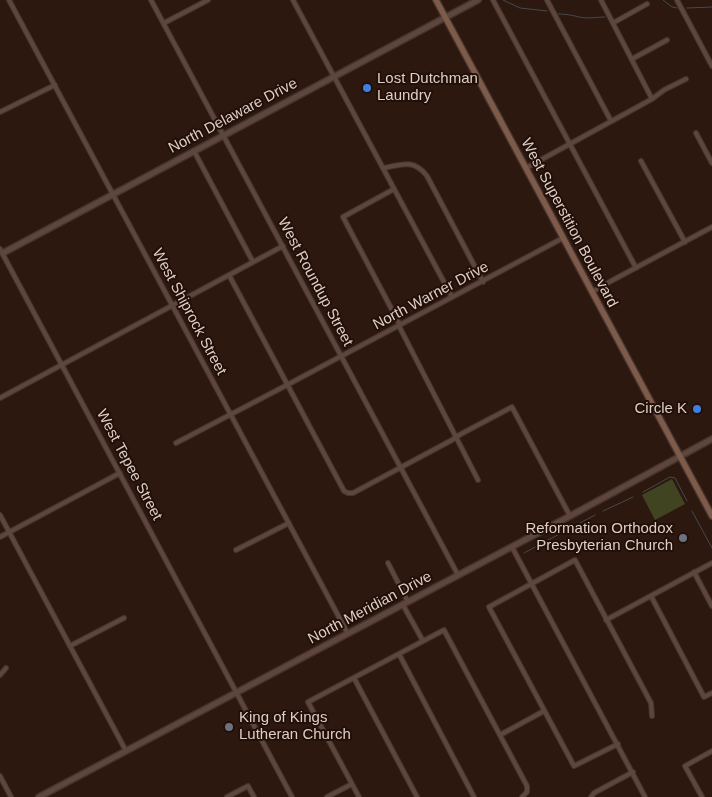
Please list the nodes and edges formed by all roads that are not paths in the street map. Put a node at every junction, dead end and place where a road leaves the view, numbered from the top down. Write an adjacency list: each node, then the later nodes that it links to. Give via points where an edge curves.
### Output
1 (9, 0): 20 (street, West Shiprock Street)
2 (151, 0): 13 (street, West Roundup Street)
3 (208, 0): 13 (street)
4 (293, 0): 18 (street)
5 (436, 0): 12 (main road, West Superstition Boulevard)
6 (478, 0): 12 (street, North Delaware Drive)
7 (493, 0): 26 (street)
8 (547, 0): 23 (street)
9 (600, 0): 14 (street)
10 (677, 0): 17 (street)
11 (647, 4): 14 (street)
12 (445, 17): 18 (street, North Delaware Drive); 31 (main road, West Superstition Boulevard)
13 (164, 23): 25 (street, West Roundup Street)
14 (613, 23): 16 (street)
15 (667, 40): 16 (street)
16 (632, 59): 21 (street)
17 (712, 66)
18 (334, 76): 25 (street, North Delaware Drive); 30 (street)
19 (686, 79): 21 (street)
20 (55, 85): 22 (street); 33 (street, West Shiprock Street)
21 (652, 99): 23 (street)
22 (0, 112)
23 (611, 121): 26 (street)
24 (696, 133): 29 (street)
25 (224, 135): 27 (street, North Delaware Drive); 37 (street, West Roundup Street)
26 (570, 144): 31 (street); 40 (street)
27 (194, 151): 33 (street, North Delaware Drive); 39 (street)
28 (641, 161): 36 (street)
29 (712, 162)
30 (384, 168): 32 (street); 42 (street, via 404,164 420,168 427,176)
31 (526, 168): 35 (main road, West Superstition Boulevard)
32 (394, 189): 44 (street); 46 (street, via 343,217)
33 (113, 194): 38 (street, North Delaware Drive); 45 (street, West Shiprock Street)
34 (712, 227): 36 (street)
35 (563, 238): 42 (street, North Warner Drive); 43 (main road, West Superstition Boulevard)
36 (684, 242): 40 (street)
37 (283, 246): 39 (street); 47 (street, West Roundup Street)
38 (1, 252): 48 (street, West Tepee Street)
39 (253, 262): 41 (street)
40 (636, 268): 43 (street)
41 (229, 275): 45 (street); 49 (street)
42 (483, 282): 44 (street, North Warner Drive)
43 (592, 292): 55 (main road, West Superstition Boulevard)
44 (452, 298): 46 (street, North Warner Drive)
45 (172, 305): 48 (street); 51 (street, West Shiprock Street)
46 (399, 326): 47 (street, North Warner Drive); 52 (street)
47 (342, 356): 49 (street, North Warner Drive); 56 (street, West Roundup Street)
48 (62, 365): 50 (street); 57 (street, West Tepee Street)
49 (287, 385): 51 (street, North Warner Drive); 56 (street, via 346,492 353,493)
50 (0, 398)
51 (231, 415): 54 (street, North Warner Drive); 62 (street, West Shiprock Street)
52 (457, 437): 56 (street); 58 (street); 60 (street, via 512,407)
53 (712, 439): 55 (street, North Meridian Drive)
54 (176, 443)
55 (680, 457): 60 (street, North Meridian Drive); 61 (main road, West Superstition Boulevard)
56 (401, 468): 70 (street, West Roundup Street)
57 (120, 473): 63 (street); 84 (street, West Tepee Street)
58 (478, 480)
59 (0, 515): 63 (street)
60 (570, 516): 65 (street, North Meridian Drive)
61 (712, 516)
62 (289, 523): 66 (street); 77 (street, West Shiprock Street)
63 (9, 532): 64 (street); 79 (street)
64 (0, 537)
65 (512, 547): 70 (street, North Meridian Drive); 71 (street)
66 (236, 550)
67 (712, 562): 69 (street)
68 (388, 563): 73 (street)
69 (694, 572): 72 (street); 74 (street)
70 (458, 575): 73 (street, North Meridian Drive)
71 (532, 583): 76 (street, via 575,560); 86 (street, via 489,607); 89 (street)
72 (651, 596): 76 (street); 85 (street, via 704,697)
73 (406, 603): 77 (street, North Meridian Drive); 78 (street)
74 (712, 606)
75 (124, 618): 79 (street)
76 (606, 620): 87 (street, via 651,702)
77 (348, 634): 84 (street, North Meridian Drive)
78 (423, 641): 80 (street); 88 (street, via 444,630)
79 (70, 646): 90 (street)
80 (399, 654): 83 (street); 103 (street)
81 (6, 668): 82 (street)
82 (0, 675)
83 (354, 678): 94 (street, via 308,702); 102 (street)
84 (238, 693): 90 (street, North Meridian Drive); 99 (street, West Tepee Street)
85 (712, 693)
86 (544, 711): 88 (street); 89 (street, via 574,766)
87 (652, 716)
88 (500, 735): 104 (street, via 527,786)
89 (618, 744): 92 (street)
90 (126, 751): 96 (street, North Meridian Drive)
91 (712, 751): 107 (street, via 685,766)
92 (632, 772): 105 (street); 106 (street)
93 (0, 776): 95 (street)
94 (352, 784): 100 (street); 101 (street)
95 (11, 797)
96 (39, 797)
97 (227, 797): 98 (street, via 248,786)
98 (254, 797)
99 (292, 797)
100 (327, 797)
101 (359, 797)
102 (416, 797)
103 (474, 797)
104 (522, 797)
105 (591, 797)
106 (645, 797)
107 (702, 797)

